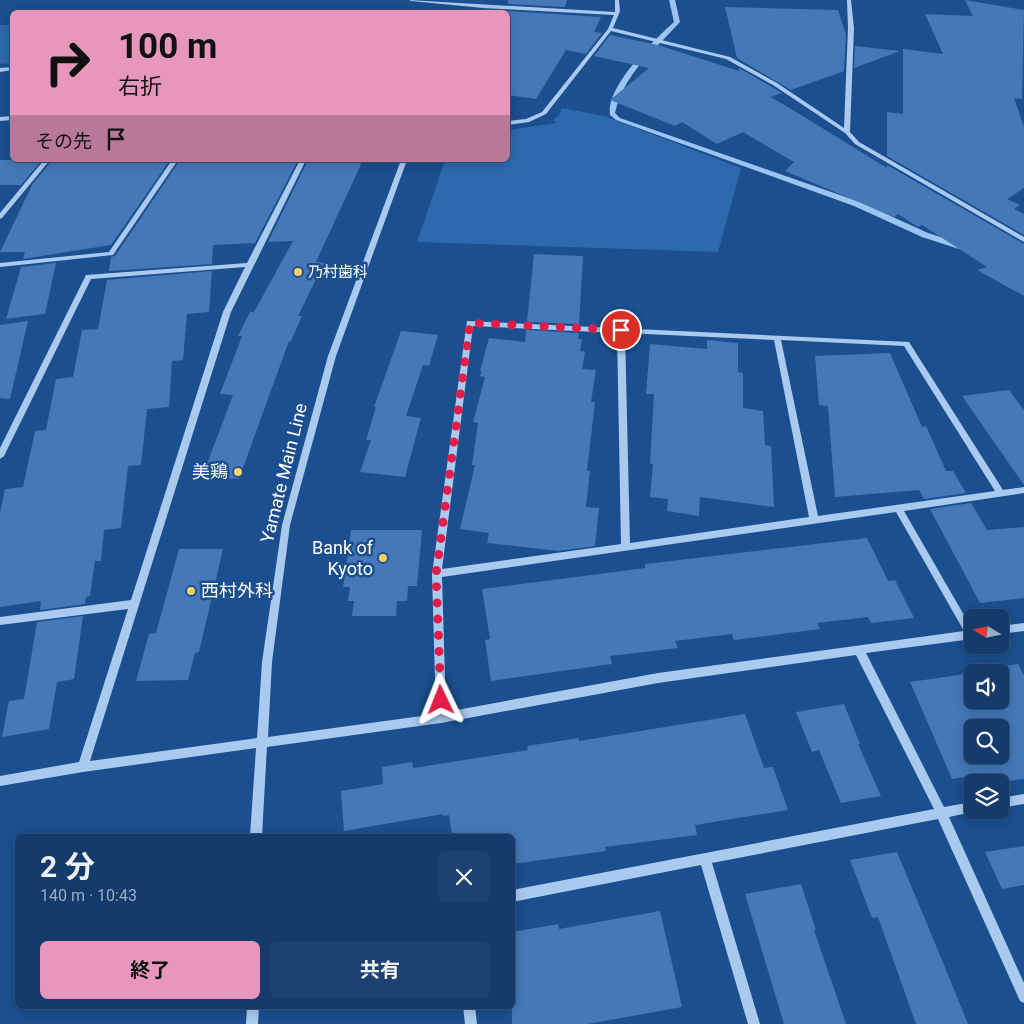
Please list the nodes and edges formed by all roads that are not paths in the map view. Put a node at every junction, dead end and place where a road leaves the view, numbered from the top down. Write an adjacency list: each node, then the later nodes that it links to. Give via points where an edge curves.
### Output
1 (411, 0): 4 (street)
2 (617, 0): 5 (street)
3 (849, 0): 8 (street)
4 (464, 2): 5 (street)
5 (616, 14): 6 (street)
6 (610, 29): 7 (street, via 544,113 527,121); 8 (street, via 728,58 775,84)
7 (510, 123)
8 (847, 132): 14 (street, via 856,143)
9 (45, 162): 13 (street)
10 (174, 162): 15 (street, via 110,254)
11 (302, 162): 16 (street, via 271,227)
12 (403, 162): 34 (street, Yamate Main Line, via 332,356 286,526 267,662)
13 (0, 217)
14 (1024, 240)
15 (0, 264)
16 (248, 265): 19 (street, via 88,277); 26 (street, via 227,312)
17 (621, 330): 18 (street); 24 (street); 25 (street, via 470,323)
18 (777, 338): 21 (street, via 906,344); 23 (street)
19 (0, 456)
20 (1024, 490): 21 (street)
21 (1001, 494): 22 (street)
22 (899, 509): 23 (street); 27 (street)
23 (814, 520): 24 (street)
24 (626, 547): 25 (street)
25 (436, 574): 33 (street)
26 (135, 604): 28 (street); 35 (street)
27 (964, 620)
28 (0, 621)
29 (1024, 627): 30 (street)
30 (1009, 629)
31 (964, 635): 32 (street)
32 (859, 650): 33 (street, via 658,678); 40 (street)
33 (441, 718): 34 (street)
34 (261, 743): 35 (street); 41 (street, Yamate Main Line)
35 (83, 767): 36 (street)
36 (0, 781)
37 (1024, 799): 38 (street)
38 (1009, 802)
39 (964, 808): 40 (street)
40 (941, 812): 42 (street); 44 (street)
41 (256, 834)
42 (705, 858): 43 (street); 49 (street)
43 (515, 895)
44 (1024, 997)
45 (253, 1009): 47 (street)
46 (469, 1009): 48 (street)
47 (252, 1024)
48 (471, 1024)
49 (754, 1024)

